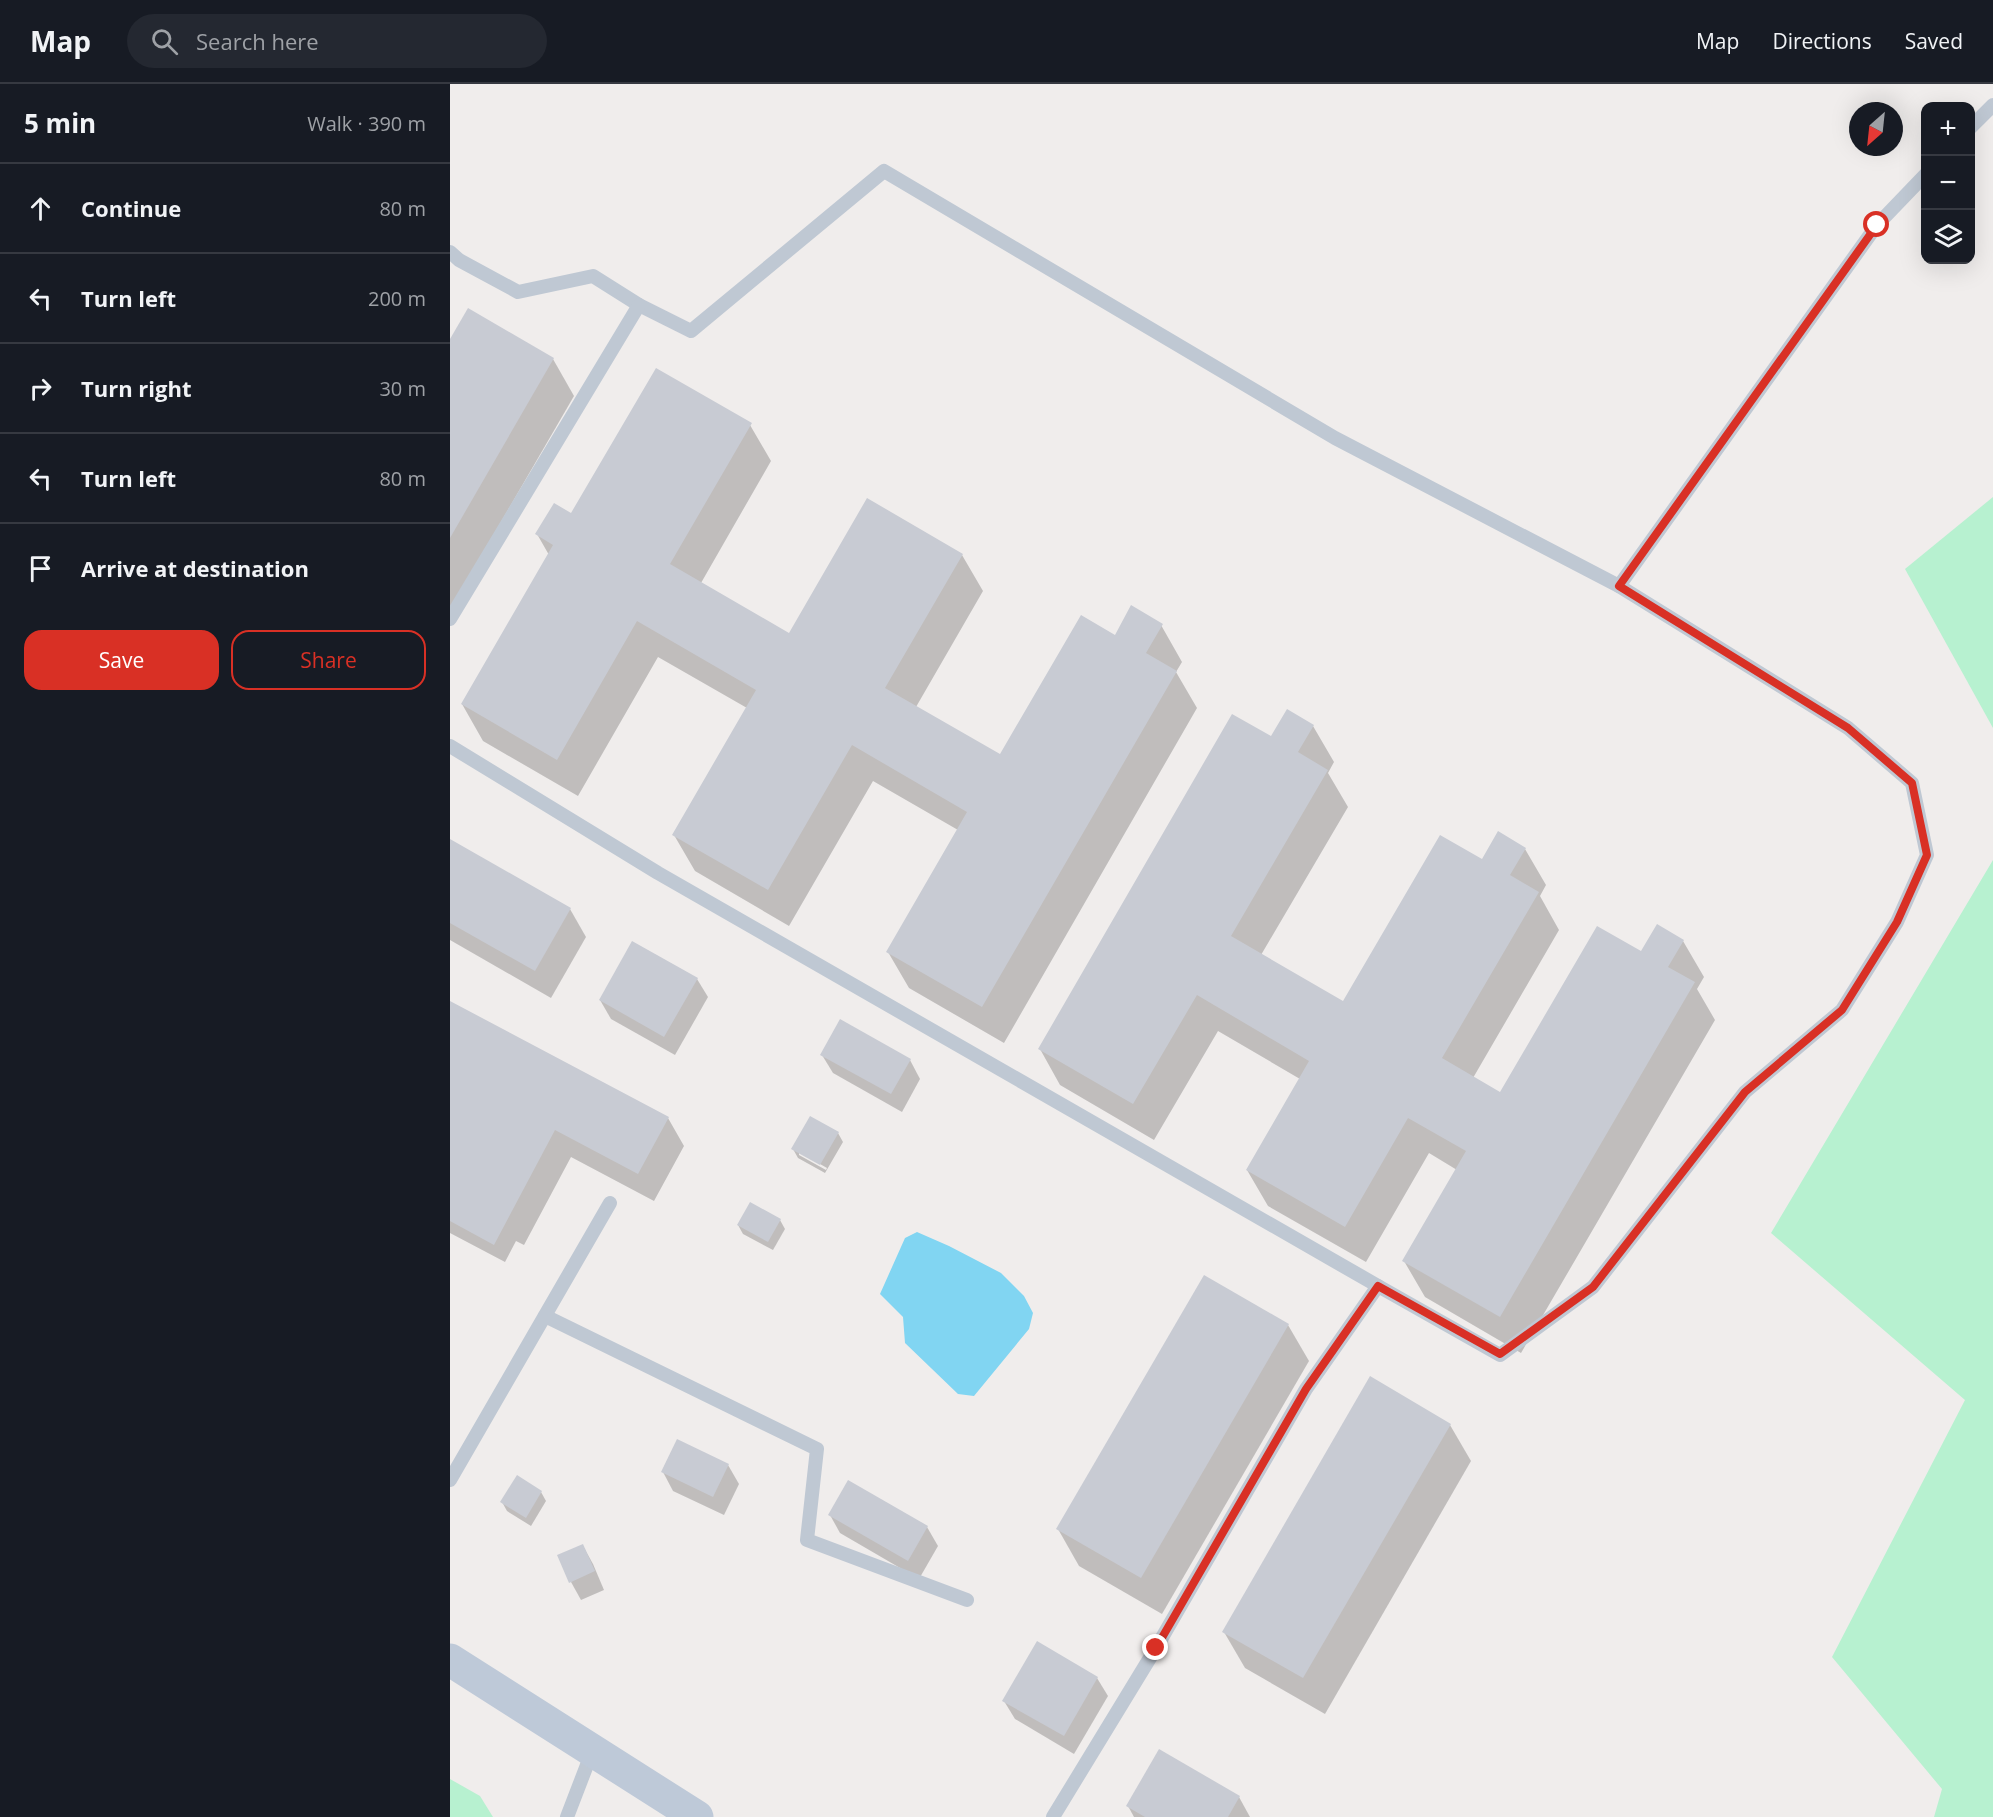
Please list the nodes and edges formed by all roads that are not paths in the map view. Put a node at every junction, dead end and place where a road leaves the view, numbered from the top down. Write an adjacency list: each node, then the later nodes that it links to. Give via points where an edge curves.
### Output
1 (1993, 105): 2 (lane)
2 (1975, 124)
3 (1921, 179): 6 (lane, via 1877,225)
4 (450, 252): 5 (lane, via 518,292 593,276)
5 (639, 305): 6 (lane, via 691,331 884,171 1335,438); 7 (lane)
6 (1619, 586): 10 (lane, via 1848,728 1912,783 1927,855 1897,922 1842,1010 1745,1092 1593,1287 1500,1354)
7 (450, 619)
8 (450, 746): 10 (lane, via 658,873)
9 (610, 1203): 11 (lane)
10 (1378, 1286): 18 (lane, via 1306,1389)
11 (545, 1316): 12 (lane); 13 (lane, via 817,1449 807,1540)
12 (450, 1480)
13 (967, 1600)
14 (450, 1660): 15 (main road)
15 (592, 1752): 16 (lane); 17 (main road)
16 (567, 1817)
17 (698, 1817)
18 (1053, 1817)

